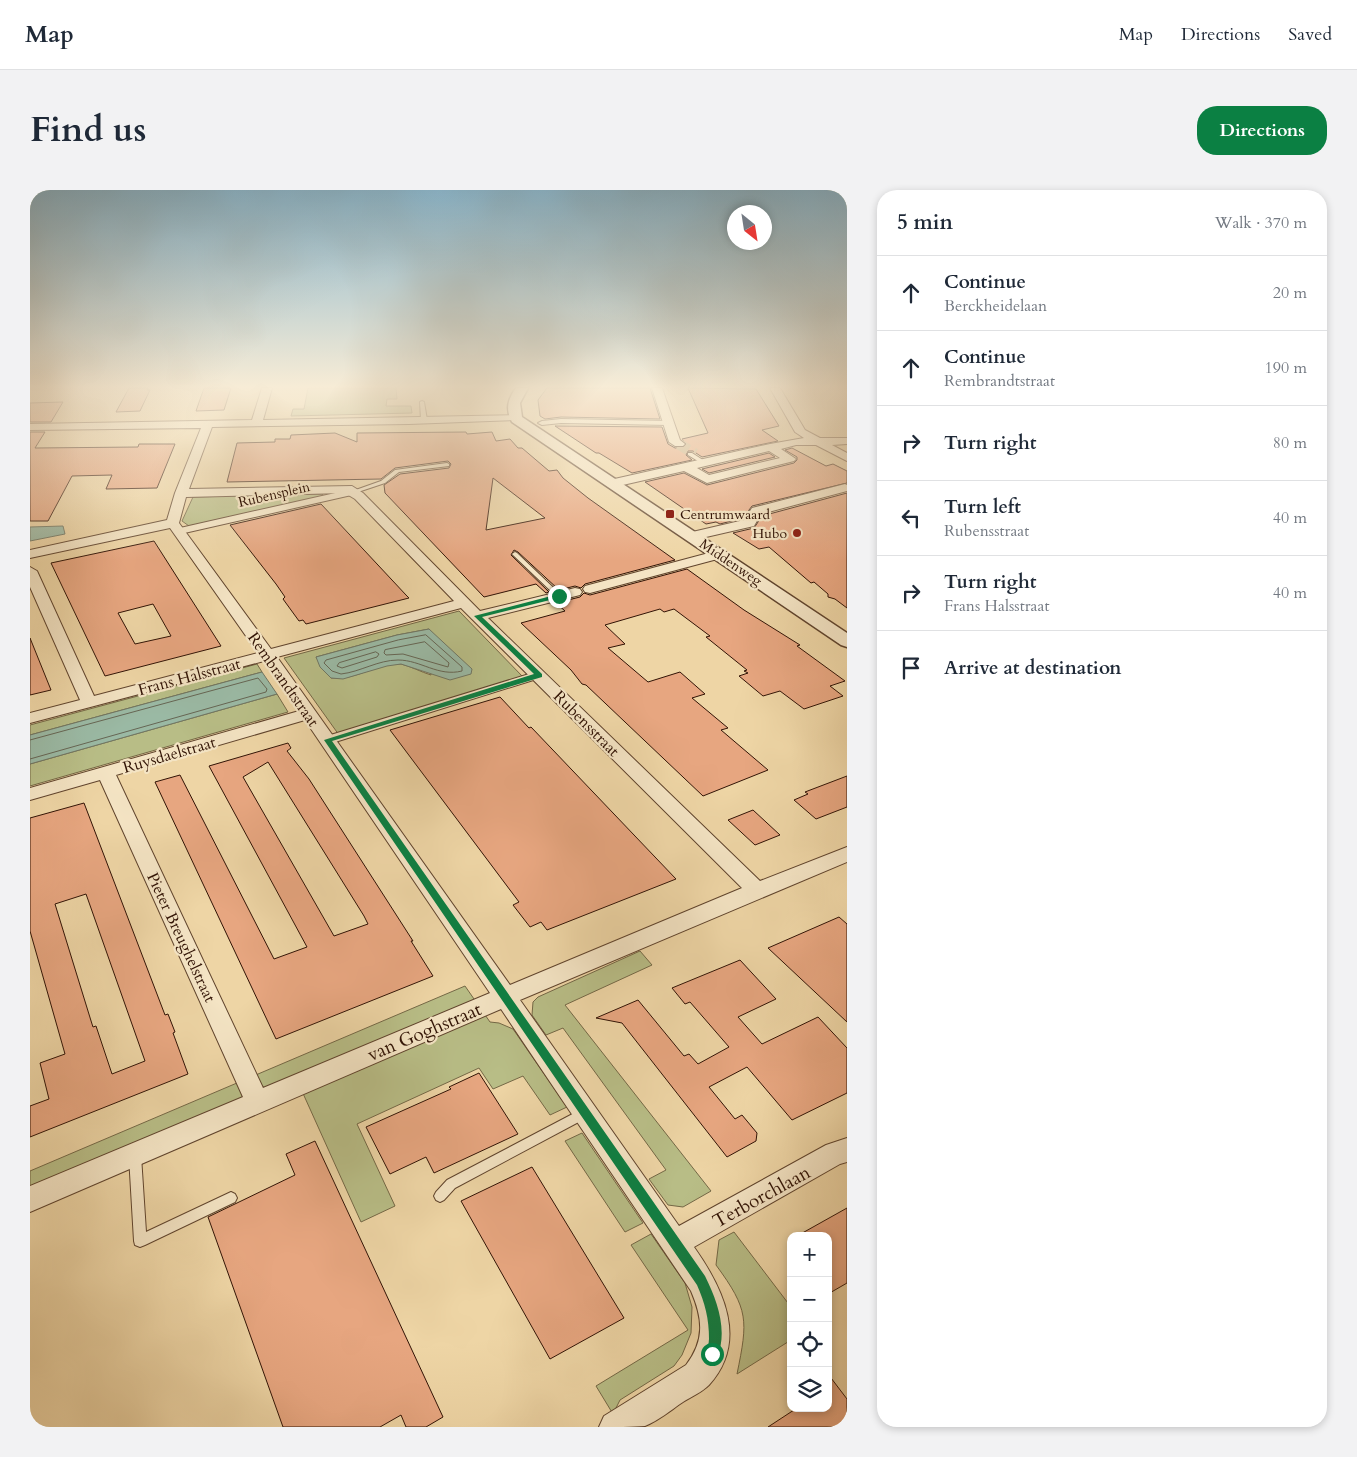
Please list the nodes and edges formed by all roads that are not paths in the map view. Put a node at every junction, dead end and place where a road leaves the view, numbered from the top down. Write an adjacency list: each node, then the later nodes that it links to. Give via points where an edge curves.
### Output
1 (199, 446): 12 (street)
2 (558, 446): 9 (street, Middenweg)
3 (779, 446): 5 (street)
4 (823, 446): 6 (street)
5 (770, 447): 8 (street, via 698,458); 8 (street, via 790,459 707,479)
6 (847, 458)
7 (446, 465): 11 (lane, via 397,471 383,482)
8 (686, 466): 9 (street)
9 (614, 483): 14 (street, Middenweg)
10 (845, 488): 14 (street, via 756,511 749,523)
11 (353, 492): 12 (street, Rubensplein, via 348,489); 13 (street, Rubensplein); 20 (street, Rubensstraat)
12 (181, 493): 13 (street)
13 (176, 527): 15 (street); 23 (street, Rembrandtstraat)
14 (693, 536): 17 (street, Middenweg)
15 (30, 554)
16 (515, 554): 19 (lane)
17 (720, 554): 19 (street); 22 (street, Middenweg)
18 (30, 570): 25 (street)
19 (559, 596): 21 (street)
20 (464, 603): 21 (street, Rubensstraat); 23 (street, Frans Halsstraat)
21 (478, 616): 24 (street, Rubensstraat)
22 (847, 641)
23 (268, 655): 25 (street, Frans Halsstraat); 26 (street, Rembrandtstraat)
24 (539, 675): 28 (street); 32 (street, Rubensstraat)
25 (88, 702): 27 (street, Frans Halsstraat)
26 (309, 713): 28 (street, Rembrandtstraat); 29 (street, Ruysdaelstraat)
27 (30, 718)
28 (328, 740): 33 (street, Rembrandtstraat)
29 (106, 772): 30 (street, Ruysdaelstraat); 34 (street, Pieter Breughelstraat)
30 (30, 794)
31 (847, 854): 32 (street, van Goghstraat)
32 (757, 890): 33 (street, van Goghstraat)
33 (505, 997): 34 (street, van Goghstraat); 35 (street, Rembrandtstraat)
34 (257, 1101): 37 (street, van Goghstraat)
35 (585, 1113): 38 (lane, via 451,1184); 41 (street, Rembrandtstraat)
36 (847, 1150): 41 (street, Terborchlaan, via 835,1153)
37 (135, 1153): 39 (street, van Goghstraat); 40 (lane, via 140,1242)
38 (440, 1196)
39 (30, 1198)
40 (231, 1198)
41 (675, 1243): 42 (street, Rembrandtstraat, via 710,1299 715,1321 712,1354 697,1376)
42 (615, 1427)

